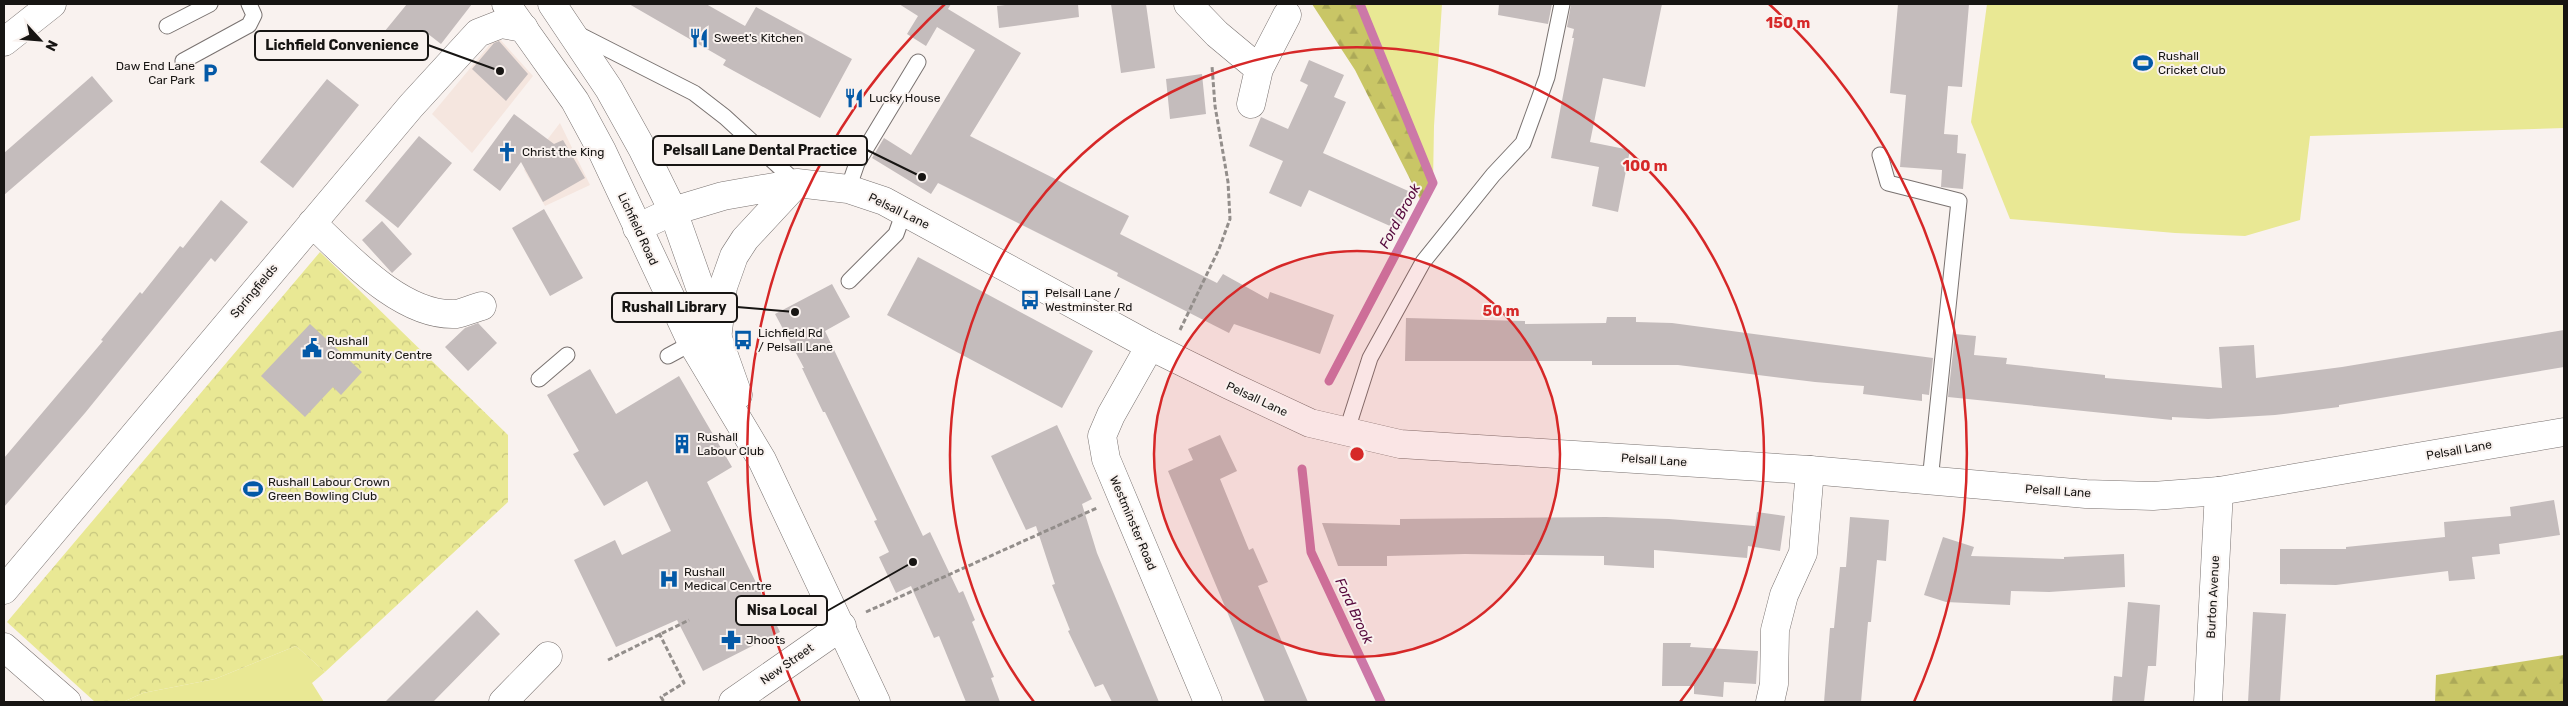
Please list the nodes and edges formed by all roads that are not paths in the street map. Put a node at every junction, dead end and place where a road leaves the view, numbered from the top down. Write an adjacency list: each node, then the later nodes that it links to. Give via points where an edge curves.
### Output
1 (52, 4): 12 (main road)
2 (210, 4): 9 (lane)
3 (248, 4): 13 (lane, via 254,15 250,25)
4 (506, 4): 10 (main road, Lichfield Road)
5 (552, 4): 11 (main road, Lichfield Road)
6 (1188, 4): 15 (main road, via 1217,34)
7 (1562, 4): 32 (lane, via 1547,78 1523,143 1492,175 1423,262 1370,358)
8 (1287, 15): 15 (main road)
9 (167, 26)
10 (524, 28): 22 (main road, Springfields, via 501,24 478,32); 23 (main road, Lichfield Road, via 575,100)
11 (570, 30): 18 (lane, via 694,93); 20 (main road, Lichfield Road, via 609,89)
12 (7, 31)
13 (183, 61)
14 (918, 62): 19 (lane, via 857,163)
15 (1259, 69): 16 (main road)
16 (1251, 104)
17 (1880, 155): 34 (lane, via 1888,182 1959,201)
18 (797, 183): 19 (main road, Pelsall Lane); 20 (main road, Pelsall Lane, via 723,196); 26 (main road, via 745,239 734,256)
19 (848, 189): 21 (main road, Pelsall Lane, via 884,201)
20 (673, 211): 23 (main road, Pelsall Lane); 26 (main road, Lichfield Road)
21 (904, 212): 24 (lane, via 896,234); 27 (main road, Pelsall Lane)
22 (312, 223): 25 (main road, via 363,271 402,298 432,311 456,314); 36 (main road, Springfields)
23 (637, 228): 26 (main road, Lichfield Road)
24 (849, 281)
25 (482, 306)
26 (705, 342): 29 (lane); 37 (main road, Lichfield Road)
27 (1150, 346): 32 (main road, Pelsall Lane, via 1310,423); 44 (main road, Westminster Road, via 1102,436 1106,459)
28 (567, 355): 30 (lane)
29 (668, 356)
30 (540, 379)
31 (2564, 432): 35 (main road, Pelsall Lane)
32 (1346, 433): 33 (main road, Pelsall Lane, via 1400,444)
33 (1810, 470): 34 (main road, Pelsall Lane); 45 (main road, via 1803,553 1784,595 1775,630 1774,684)
34 (1930, 481): 35 (main road, Pelsall Lane, via 2086,494 2153,496)
35 (2219, 491): 46 (main road, Burton Avenue)
36 (4, 590)
37 (842, 626): 42 (main road, New Street); 43 (main road, Lichfield Road)
38 (4, 647): 41 (main road)
39 (548, 656): 40 (main road)
40 (514, 699)
41 (67, 702)
42 (733, 702)
43 (876, 702)
44 (1208, 702)
45 (1770, 702)
46 (2208, 702)

